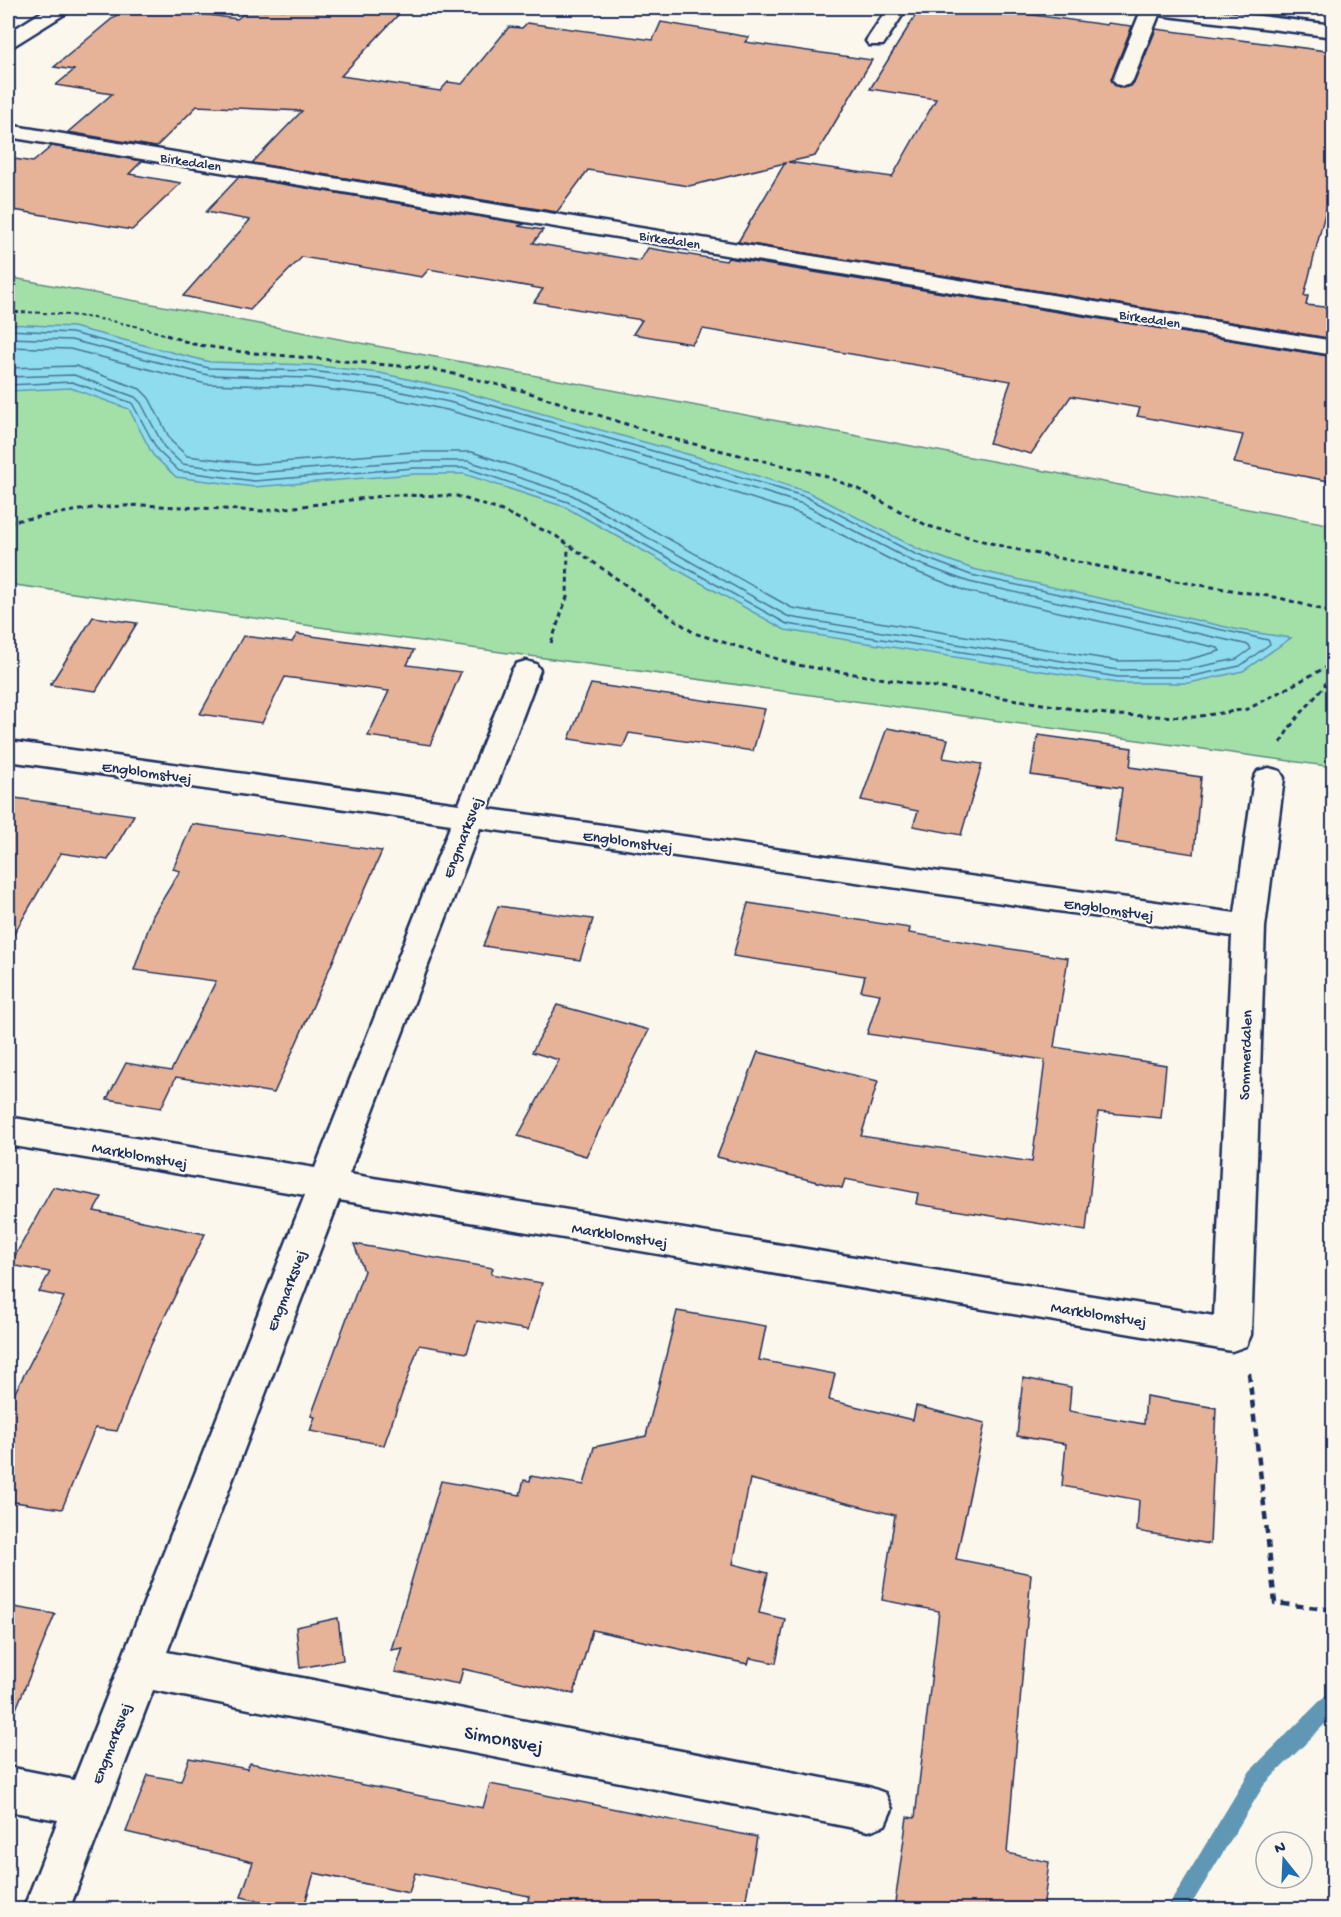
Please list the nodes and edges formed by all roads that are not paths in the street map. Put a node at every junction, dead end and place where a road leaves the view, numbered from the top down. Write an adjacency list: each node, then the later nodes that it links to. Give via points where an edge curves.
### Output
1 (61, 8): 5 (street)
2 (897, 8): 6 (street)
3 (1152, 8): 4 (street); 7 (street)
4 (1334, 31)
5 (8, 41)
6 (876, 41)
7 (1123, 80)
8 (8, 131): 9 (street, Birkedalen)
9 (1334, 348)
10 (526, 670): 13 (street, Engmarksvej)
11 (8, 751): 13 (street, Engblomstvej)
12 (1269, 778): 14 (street, Sommerdalen)
13 (469, 818): 14 (street, Engblomstvej); 16 (street, Engmarksvej)
14 (1249, 927): 17 (street, Sommerdalen)
15 (8, 1131): 16 (street, Markblomstvej)
16 (326, 1185): 17 (street, Markblomstvej); 18 (street, Engmarksvej)
17 (1232, 1335)
18 (139, 1667): 20 (street, Engmarksvej); 21 (street, Simonsvej)
19 (8, 1789): 20 (street)
20 (87, 1804): 22 (street, Engmarksvej)
21 (869, 1809)
22 (46, 1910)

